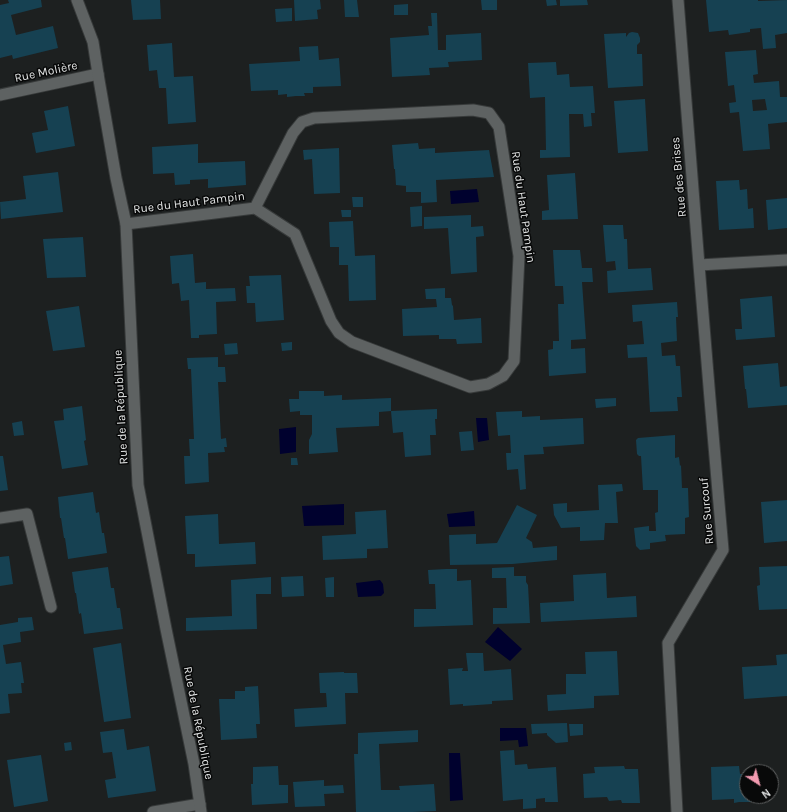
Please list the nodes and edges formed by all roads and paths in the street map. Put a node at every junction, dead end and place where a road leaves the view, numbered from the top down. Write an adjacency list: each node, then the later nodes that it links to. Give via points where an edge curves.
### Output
1 (77, 0): 3 (street, Rue de la République, via 93,42)
2 (678, 0): 8 (street, Rue des Brises)
3 (98, 74): 4 (street, Rue Molière); 6 (street, Rue de la République)
4 (0, 95)
5 (255, 208): 5 (street, Rue du Haut Pampin, via 293,133 302,122 314,118 473,110 489,113 499,127 519,256 514,361 503,376 488,384 470,387 352,342 339,333 331,321 295,234); 6 (street, Rue du Haut Pampin)
6 (126, 224): 11 (street, Rue de la République, via 138,485 194,764)
7 (787, 260): 8 (street)
8 (699, 265): 13 (street, Rue Surcouf, via 723,550 668,643)
9 (0, 518): 10 (street, via 27,514)
10 (51, 606)
11 (200, 808): 12 (street)
12 (153, 812)
13 (677, 812)

